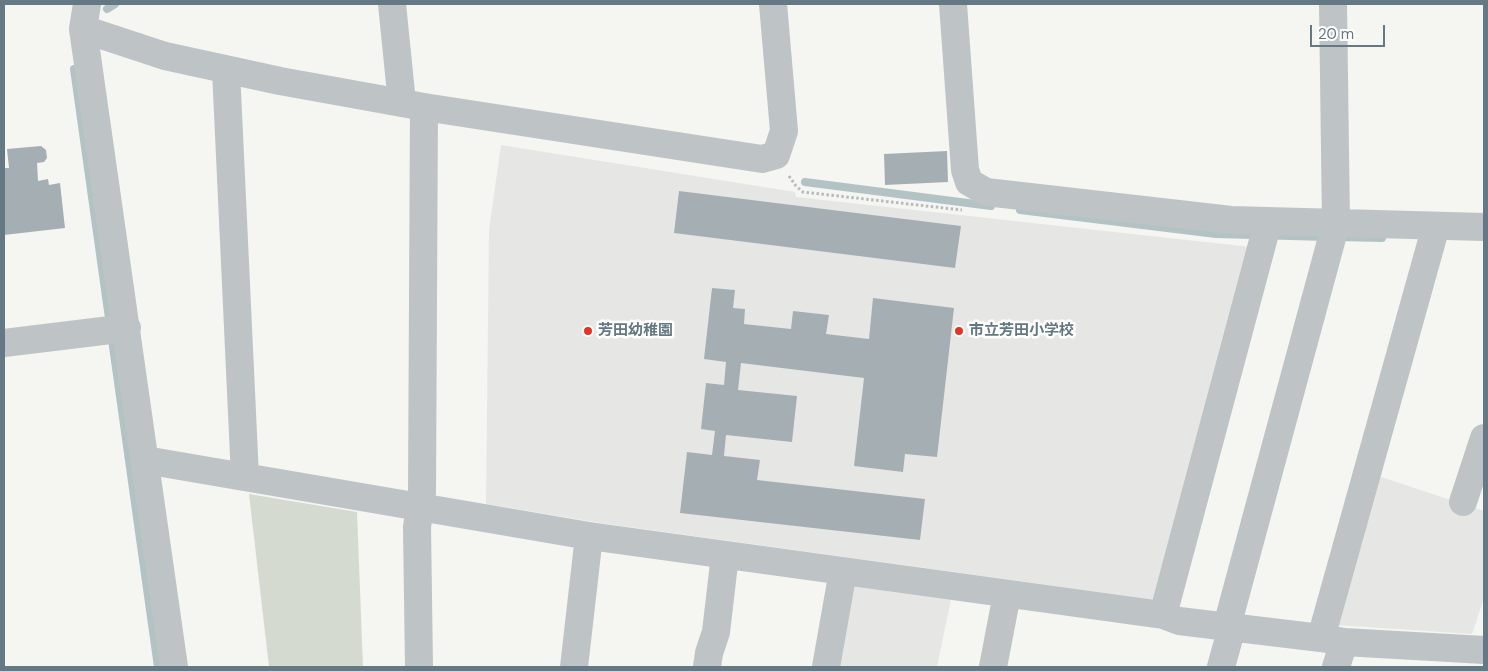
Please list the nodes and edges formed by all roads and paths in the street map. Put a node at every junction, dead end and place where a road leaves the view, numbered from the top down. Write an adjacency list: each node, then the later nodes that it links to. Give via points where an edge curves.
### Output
1 (392, 4): 7 (street)
2 (773, 4): 8 (street, via 784,131)
3 (953, 4): 11 (street, via 968,182 986,192 1211,218)
4 (1333, 4): 12 (street)
5 (85, 16): 6 (street, via 165,56); 14 (street)
6 (226, 70): 7 (street); 18 (street)
7 (413, 105): 8 (street, via 762,159); 20 (street, via 422,492)
8 (776, 155): 9 (path, via 803,192 962,210)
9 (962, 206)
10 (1484, 227): 13 (street)
11 (1265, 230): 12 (street); 25 (street)
12 (1333, 232): 13 (street); 26 (street)
13 (1433, 234): 27 (street)
14 (116, 329): 15 (street); 17 (street)
15 (4, 343)
16 (1484, 438): 19 (street)
17 (145, 460): 18 (street); 29 (street)
18 (245, 477): 20 (street)
19 (1463, 502)
20 (419, 507): 21 (street); 30 (street)
21 (589, 536): 22 (street); 31 (street)
22 (725, 555): 23 (street); 32 (street, via 716,632)
23 (843, 571): 24 (street); 33 (street)
24 (1007, 594): 25 (street); 34 (street)
25 (1163, 614): 26 (street, via 1179,621)
26 (1229, 621): 27 (street); 35 (street)
27 (1329, 641): 28 (street)
28 (1484, 650)
29 (174, 667)
30 (419, 667)
31 (574, 667)
32 (707, 667)
33 (826, 667)
34 (992, 667)
35 (1221, 667)

